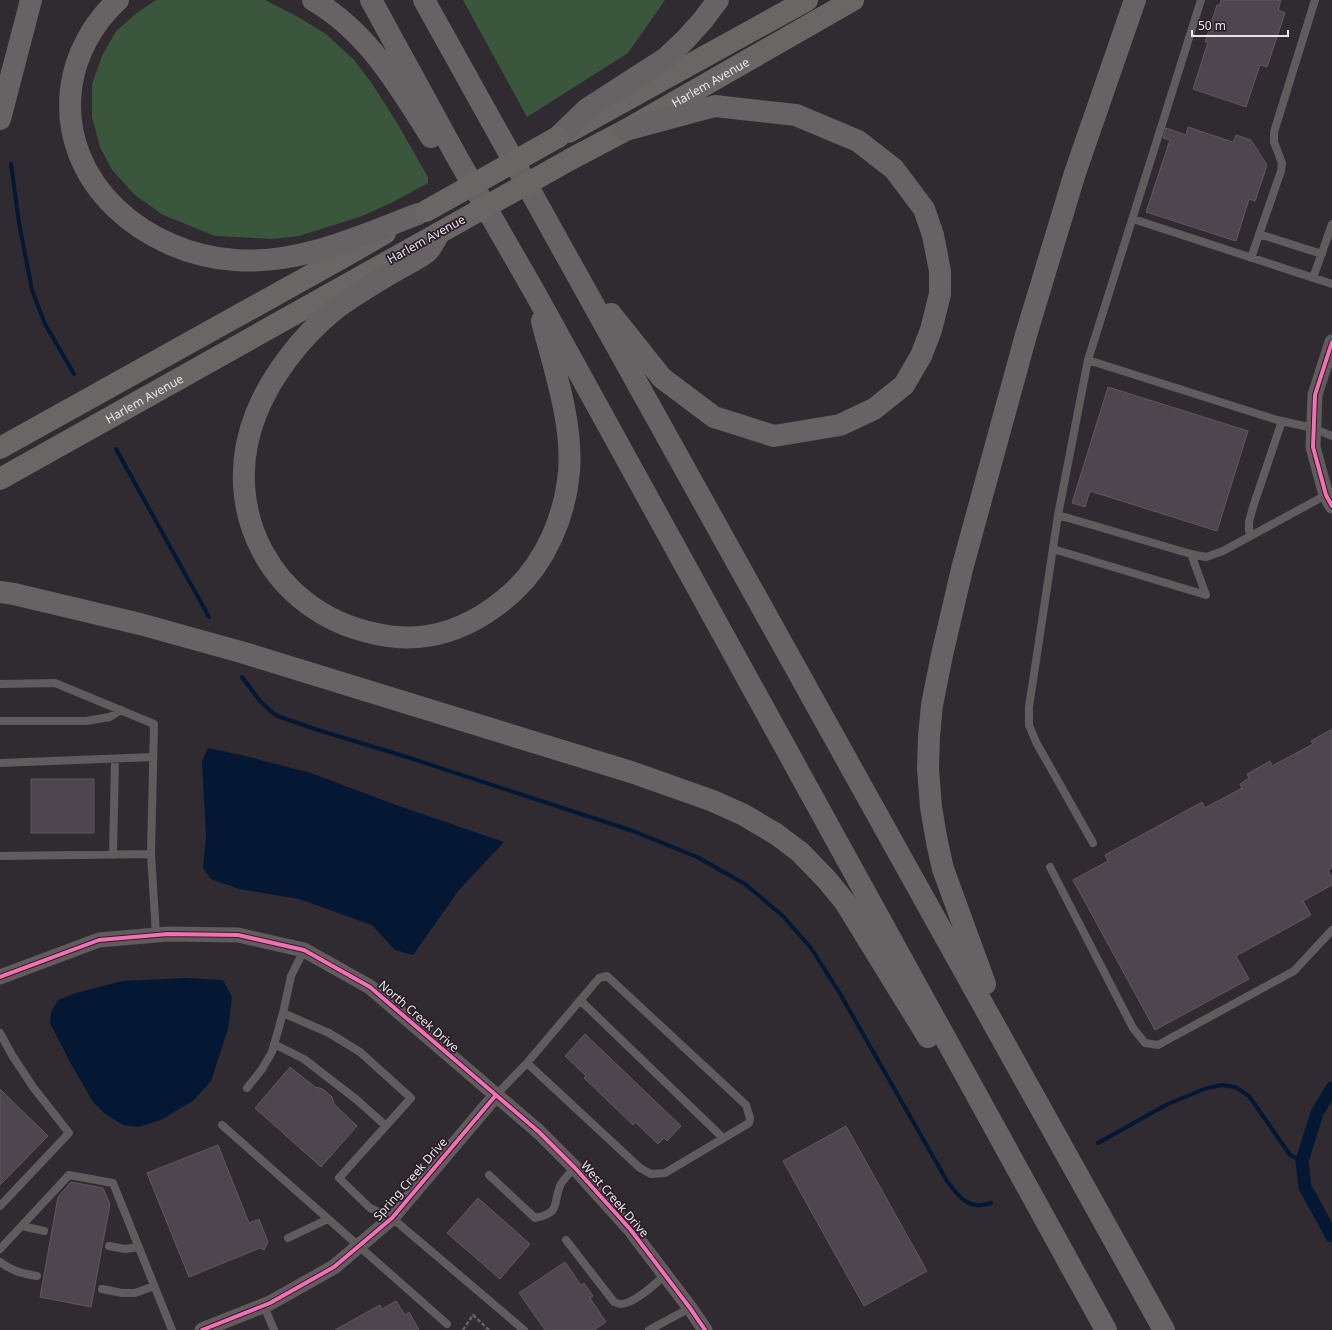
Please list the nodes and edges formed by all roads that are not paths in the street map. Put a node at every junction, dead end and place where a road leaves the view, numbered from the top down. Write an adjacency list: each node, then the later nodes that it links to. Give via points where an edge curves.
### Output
1 (31, 0): 14 (highway)
2 (118, 0): 18 (highway, via 93,29 79,56 74,70 70,113 74,140 91,180 102,195 135,225 180,248 201,255 252,261 286,258 321,250)
3 (313, 0): 17 (highway, via 354,31 378,57 434,143)
4 (371, 0): 17 (highway)
5 (424, 0): 13 (highway)
6 (431, 0): 13 (highway)
7 (718, 0): 16 (highway, via 703,20 666,58 587,109)
8 (807, 0): 16 (main road, Harlem Avenue)
9 (853, 0): 15 (main road, Harlem Avenue)
10 (1135, 0): 62 (highway, via 1075,173 1026,335 962,569 932,705 929,736 931,807 943,869)
11 (1201, 0): 19 (lane)
12 (1315, 0): 22 (lane, via 1274,132 1274,142 1282,163 1281,171)
13 (440, 30): 25 (highway)
14 (0, 119)
15 (626, 130): 21 (main road, Harlem Avenue, bridge); 25 (highway, via 715,106 796,115 858,141 894,170 924,209 933,235 940,271 940,294 921,356 904,385 874,409 840,425 774,436 714,417 662,378)
16 (558, 137): 18 (main road, Harlem Avenue, bridge)
17 (458, 159): 28 (highway)
18 (422, 213): 34 (main road, Harlem Avenue)
19 (1133, 219): 24 (lane); 30 (lane)
20 (1332, 224): 23 (lane)
21 (439, 233): 28 (highway, via 428,251 333,311 313,330 281,369 265,394 251,426 243,480 252,530 263,553 281,579 325,616 358,630 379,634 412,637 444,632 486,614 501,603 520,586 541,559 557,526 566,494 569,453 565,415); 35 (main road, Harlem Avenue)
22 (1259, 234): 23 (lane); 24 (lane)
23 (1322, 254): 26 (lane)
24 (1251, 258): 26 (lane)
25 (571, 265): 62 (highway)
26 (1313, 278): 27 (lane)
27 (1332, 284)
28 (534, 291): 85 (highway)
29 (1332, 342): 32 (street, via 1315,395)
30 (1088, 360): 31 (lane); 37 (lane)
31 (1282, 421): 32 (lane); 38 (lane, via 1253,507 1249,522)
32 (1313, 428): 33 (lane); 36 (street, via 1313,447)
33 (1332, 436)
34 (0, 448)
35 (0, 479)
36 (1329, 501): 38 (lane)
37 (1058, 515): 39 (lane); 40 (lane)
38 (1251, 536): 40 (lane, via 1223,551 1206,556)
39 (1053, 549): 40 (lane, via 1206,595); 48 (lane, via 1028,707 1029,725)
40 (1191, 554)
41 (0, 592): 85 (highway, via 140,624 241,652 631,772 713,801 776,834 800,852 845,902)
42 (0, 684): 43 (lane, via 55,683)
43 (121, 710): 44 (lane, via 110,717 86,721); 45 (lane, via 154,724)
44 (0, 721)
45 (153, 757): 46 (lane); 49 (lane)
46 (115, 759): 47 (lane); 50 (lane)
47 (0, 763)
48 (1093, 843)
49 (151, 854): 50 (lane); 54 (lane)
50 (114, 855): 51 (lane)
51 (0, 856)
52 (1050, 867): 53 (lane, via 1133,1028 1145,1043 1158,1045 1294,971)
53 (1332, 930)
54 (156, 935): 55 (street, North Creek Drive, via 238,935); 56 (street, North Creek Drive, via 99,940)
55 (304, 950): 58 (lane, via 291,976); 65 (street, North Creek Drive, via 370,987)
56 (0, 975)
57 (580, 1000): 63 (lane); 68 (lane); 68 (lane, via 599,978 607,976 746,1105 749,1123)
58 (283, 1013): 61 (lane); 67 (lane, via 329,1033 360,1052 411,1098)
59 (0, 1033): 60 (lane)
60 (2, 1043): 71 (lane, via 32,1087 69,1132)
61 (274, 1044): 64 (lane, via 262,1069); 67 (lane, via 304,1059)
62 (1009, 1051): 98 (highway)
63 (527, 1063): 65 (lane); 68 (lane, via 640,1168 651,1174 665,1173)
64 (247, 1088)
65 (496, 1095): 69 (street, West Creek Drive, via 539,1132); 72 (street, Spring Creek Drive)
66 (222, 1125): 73 (lane)
67 (386, 1126): 72 (lane, via 339,1178 370,1208)
68 (723, 1138)
69 (575, 1168): 70 (lane, via 561,1184 552,1212 535,1218); 83 (street, West Creek Drive, via 630,1229)
70 (489, 1175)
71 (0, 1206)
72 (392, 1218): 80 (street, Spring Creek Drive); 94 (lane)
73 (328, 1219): 76 (lane); 80 (lane)
74 (22, 1226): 75 (lane); 79 (lane, via 69,1175 113,1184); 81 (lane)
75 (44, 1231)
76 (288, 1238)
77 (566, 1240): 83 (lane, via 614,1302 628,1303)
78 (109, 1246): 79 (lane)
79 (139, 1246): 86 (lane)
80 (359, 1246): 88 (street, Spring Creek Drive, via 334,1267); 90 (lane)
81 (0, 1249)
82 (0, 1262): 84 (lane, via 21,1273)
83 (666, 1275): 89 (street, West Creek Drive)
84 (37, 1276)
85 (1076, 1278): 97 (highway)
86 (154, 1286): 87 (lane, via 136,1293); 91 (lane)
87 (102, 1289)
88 (264, 1306): 92 (street, Spring Creek Drive); 93 (lane)
89 (690, 1308): 95 (lane); 96 (street, West Creek Drive)
90 (447, 1324)
91 (172, 1330)
92 (202, 1330)
93 (274, 1330)
94 (524, 1330)
95 (649, 1330)
96 (705, 1330)
97 (1106, 1330)
98 (1164, 1330)

